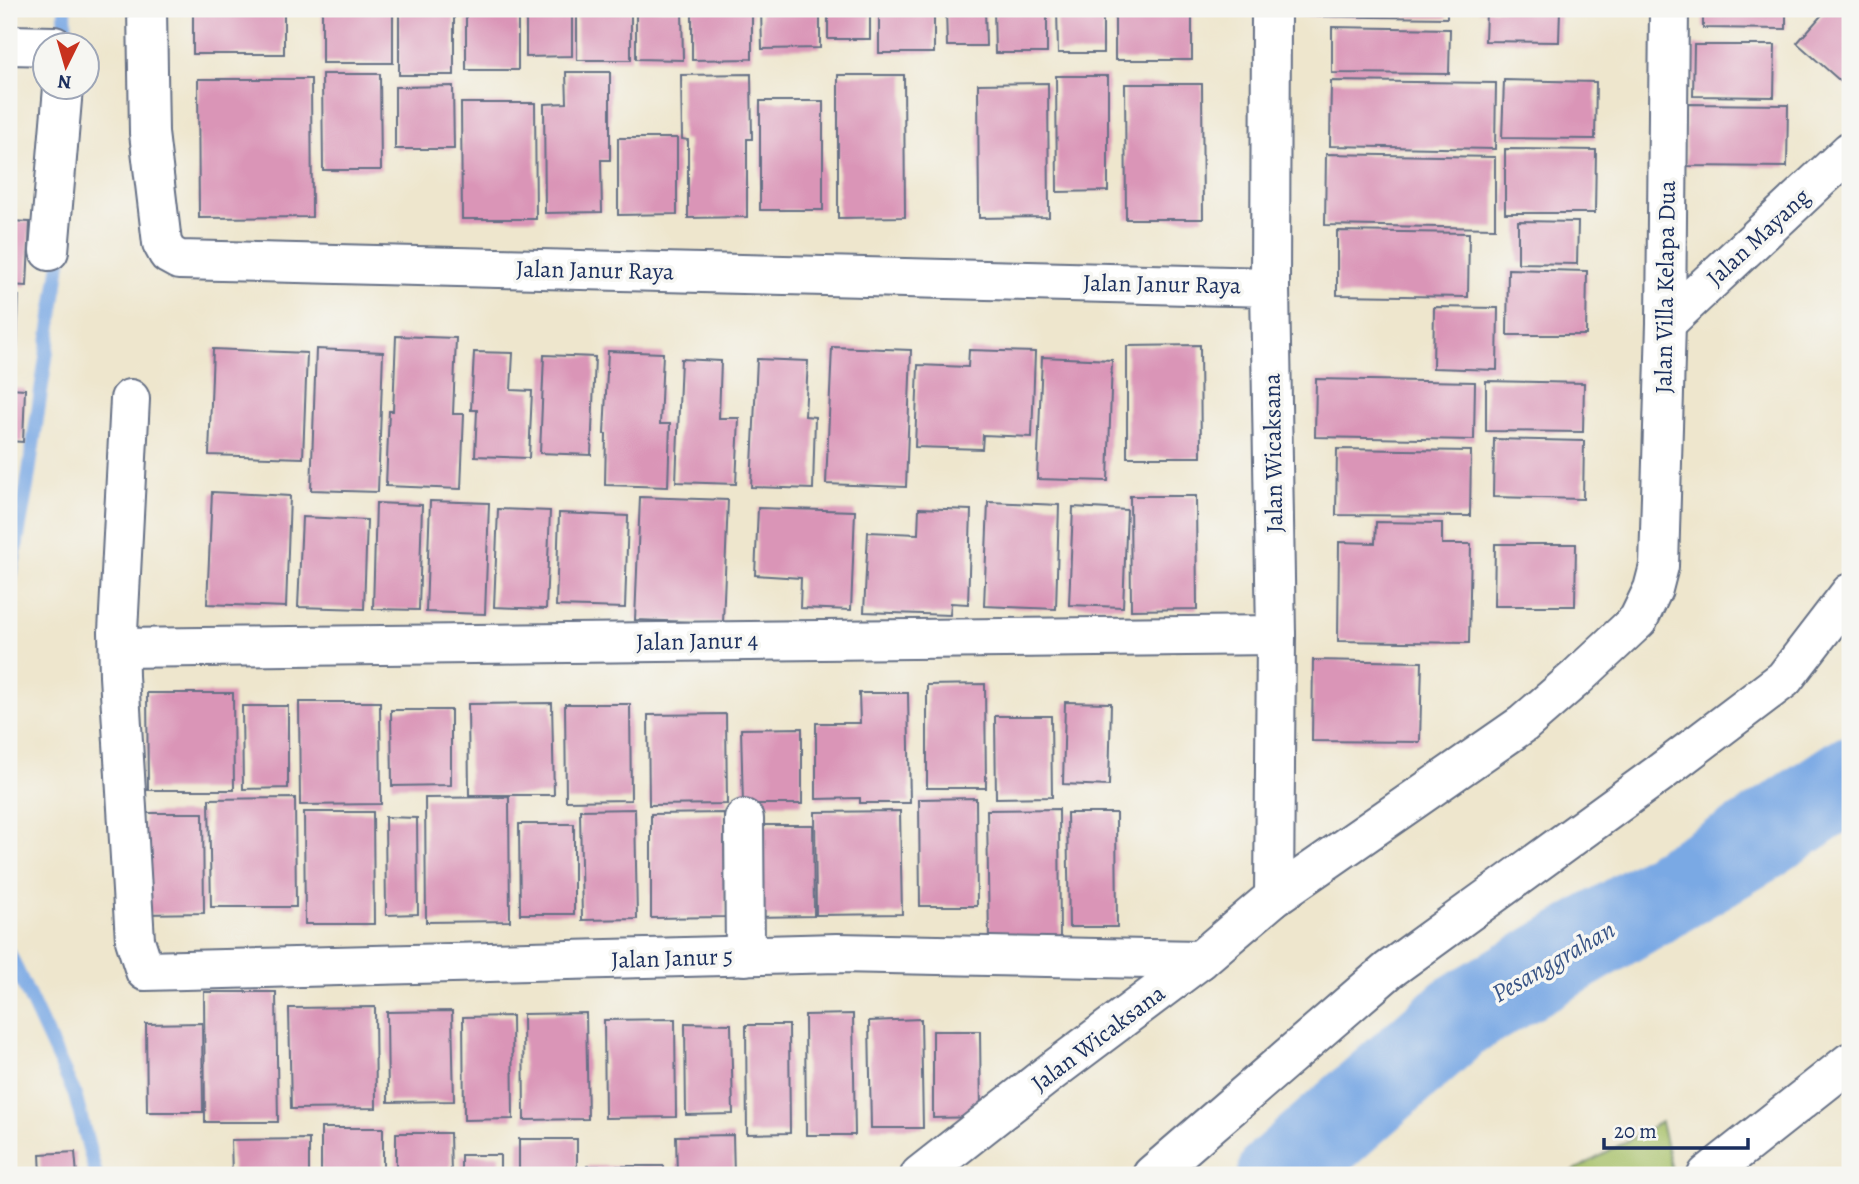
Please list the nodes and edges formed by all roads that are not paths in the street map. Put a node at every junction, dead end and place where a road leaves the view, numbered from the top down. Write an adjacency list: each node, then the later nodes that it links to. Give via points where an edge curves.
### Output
1 (147, 9): 9 (street, Jalan Janur Raya, via 149,133 162,243 168,254 179,260)
2 (1271, 9): 9 (street, Jalan Wicaksana)
3 (1669, 9): 10 (street, Jalan Villa Kelapa Dua)
4 (9, 45): 5 (street)
5 (32, 46)
6 (62, 102): 8 (street)
7 (1850, 151): 10 (street, Jalan Mayang)
8 (50, 251)
9 (1270, 287): 14 (street, Jalan Wicaksana)
10 (1666, 323): 12 (street, Jalan Villa Kelapa Dua)
11 (130, 399): 15 (street)
12 (1658, 566): 17 (street, Jalan Wicaksana, via 1638,620 1523,724)
13 (1850, 593): 22 (street, via 1784,679 1389,971)
14 (1276, 635): 15 (street, Jalan Janur 4); 17 (street, Jalan Wicaksana)
15 (119, 648): 18 (street, Jalan Janur 5, via 135,940 145,971)
16 (744, 818): 18 (street)
17 (1273, 898): 19 (street, Jalan Wicaksana)
18 (745, 956): 19 (street, Jalan Janur 5, via 837,953)
19 (1200, 960): 21 (street, Jalan Wicaksana)
20 (1850, 1062): 23 (street)
21 (920, 1175)
22 (1152, 1175)
23 (1707, 1175)

